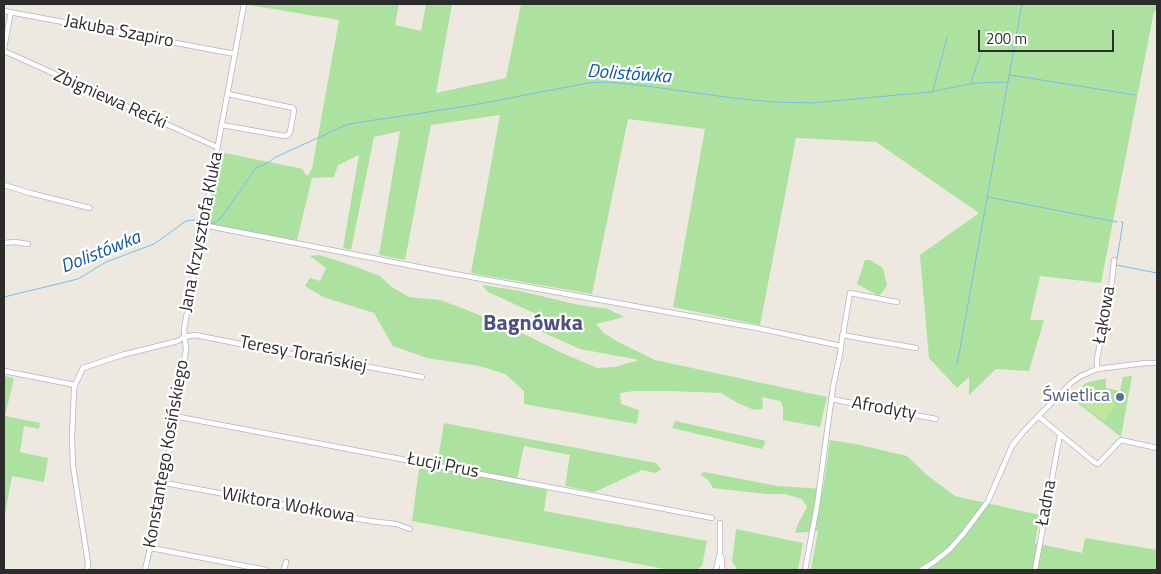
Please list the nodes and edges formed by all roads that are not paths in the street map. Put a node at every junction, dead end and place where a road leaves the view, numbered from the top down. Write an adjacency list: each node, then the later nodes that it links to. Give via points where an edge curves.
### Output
1 (244, 4): 5 (street, Jana Krzysztofa Kluka)
2 (4, 11): 3 (street, Jakuba Szapiro)
3 (11, 12): 4 (street); 5 (street, Jakuba Szapiro)
4 (4, 50): 8 (street, Zbigniewa Rećki)
5 (235, 54): 6 (street, Jana Krzysztofa Kluka)
6 (228, 94): 7 (street, Jana Krzysztofa Kluka); 7 (street, via 293,108 294,111 288,135 284,136)
7 (222, 125): 8 (street, Jana Krzysztofa Kluka)
8 (217, 148): 11 (street, Jana Krzysztofa Kluka)
9 (4, 186): 10 (street)
10 (90, 208)
11 (203, 225): 17 (street, Jana Krzysztofa Kluka); 18 (street)
12 (4, 243): 13 (street)
13 (28, 244)
14 (1114, 260): 21 (street, Łąkowa)
15 (897, 302): 16 (street, via 850,293)
16 (842, 335): 18 (street); 19 (street)
17 (184, 337): 23 (street, Teresy Torańskiej, via 195,334 302,356 332,356); 24 (street, Jana Krzysztofa Kluka, via 86,366); 26 (street, Konstantego Kosińskiego, via 186,350)
18 (841, 346): 25 (street)
19 (916, 348)
20 (1157, 363): 21 (street)
21 (1097, 370): 27 (street, via 1071,383)
22 (4, 372): 24 (street)
23 (422, 377)
24 (75, 385): 38 (street, via 72,466)
25 (831, 399): 28 (street, Afrodyty); 44 (street)
26 (174, 416): 31 (street, Konstantego Kosińskiego); 32 (street, Łucji Prus)
27 (1038, 416): 29 (street); 45 (street, via 1012,446 988,501 964,533 950,549)
28 (936, 419)
29 (1060, 435): 30 (street, via 1098,464 1121,440); 46 (street, Ładna)
30 (1157, 448)
31 (165, 484): 34 (street, Wiktora Wołkowa); 35 (street, Konstantego Kosińskiego)
32 (712, 518)
33 (720, 523): 36 (street)
34 (410, 529)
35 (150, 548): 39 (street, Konstantego Kosińskiego); 40 (street)
36 (720, 553): 42 (street); 43 (street)
37 (286, 562): 41 (street)
38 (87, 570)
39 (146, 570)
40 (266, 570)
41 (284, 570)
42 (716, 570)
43 (722, 570)
44 (805, 570)
45 (921, 570)
46 (1035, 570)

